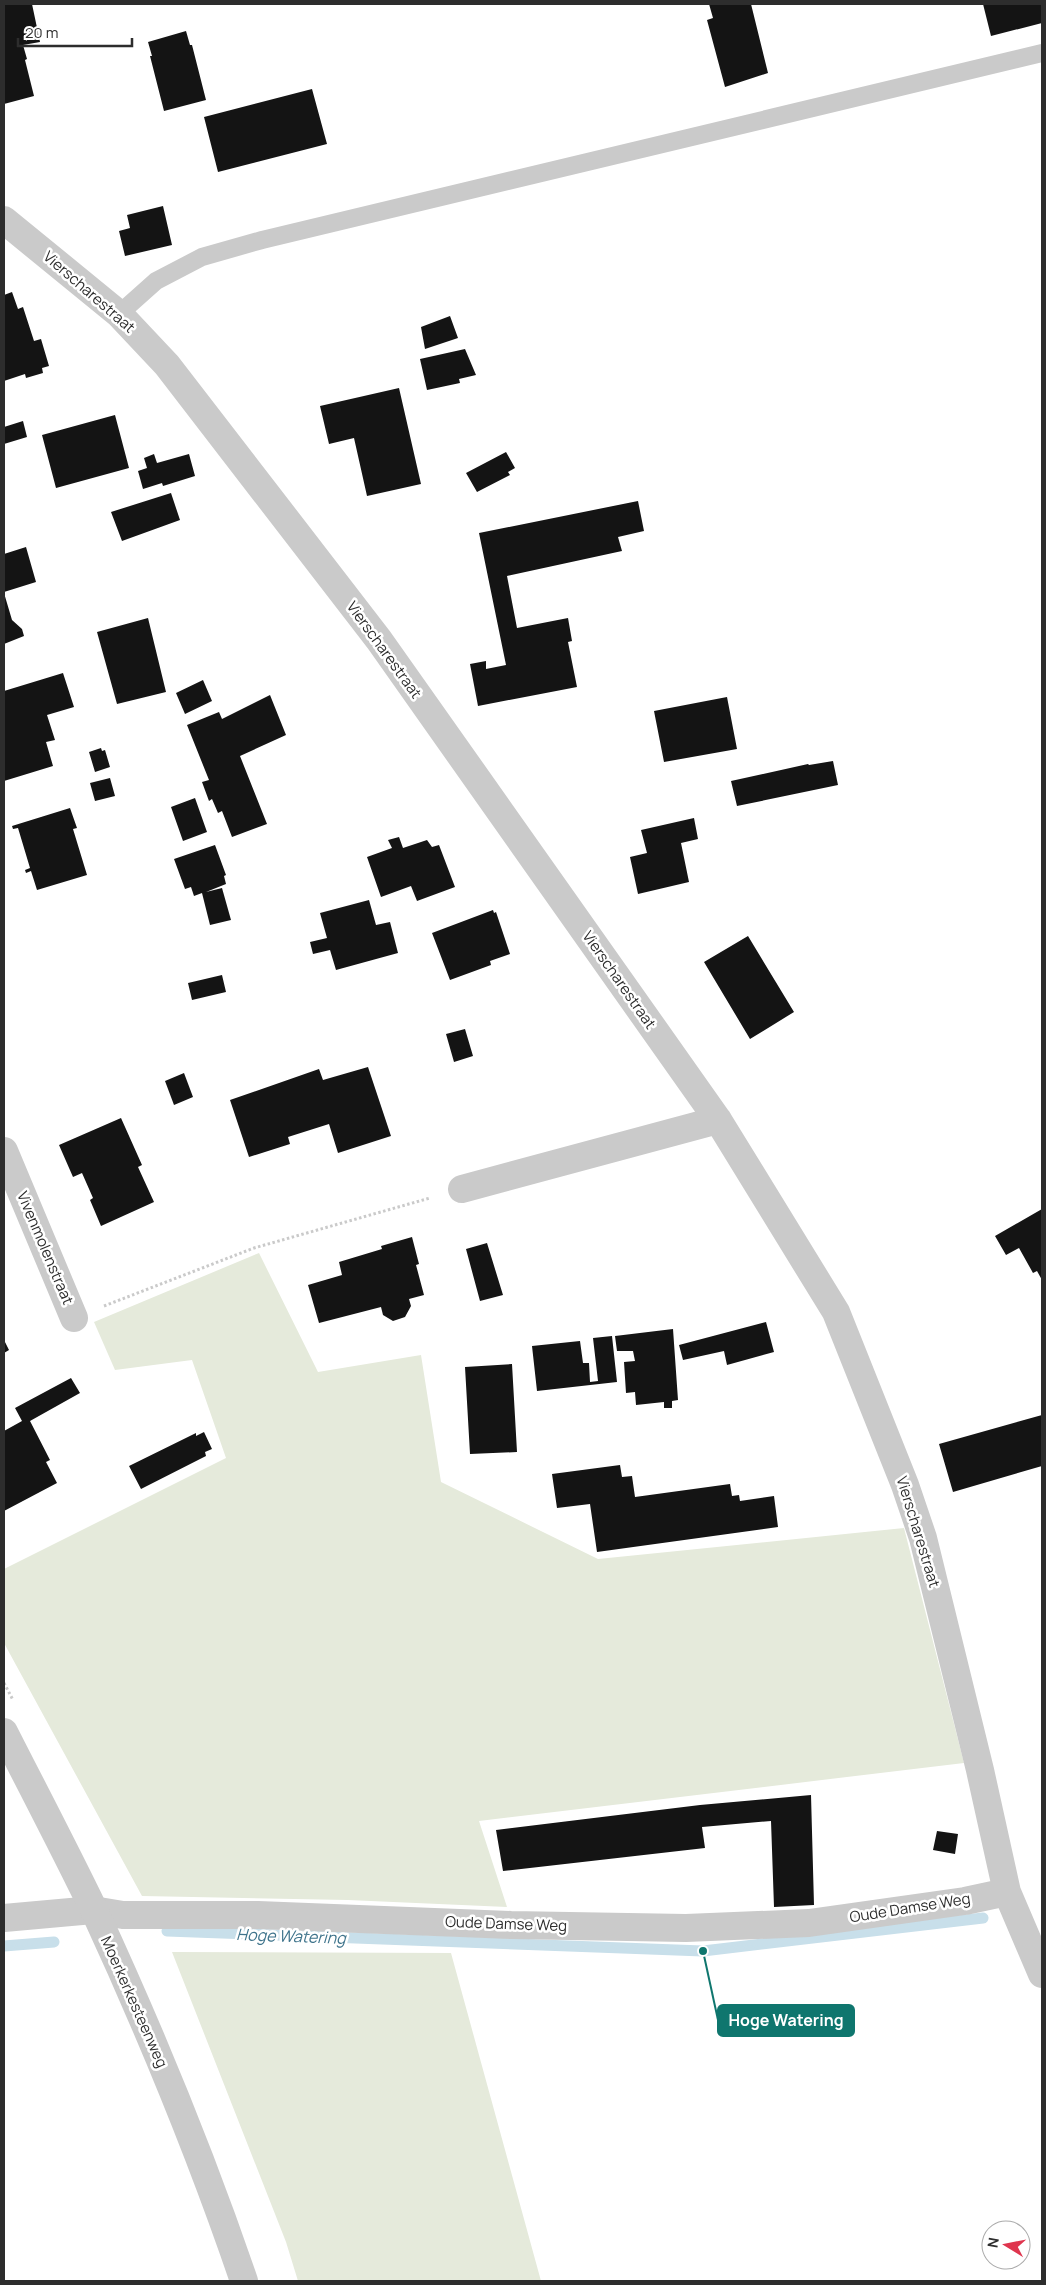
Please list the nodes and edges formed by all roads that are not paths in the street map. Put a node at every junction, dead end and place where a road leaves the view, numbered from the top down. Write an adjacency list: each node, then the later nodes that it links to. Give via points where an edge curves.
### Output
1 (1042, 53): 3 (lane, via 262,240 202,257 156,281)
2 (4, 220): 3 (street, Vierscharestraat)
3 (119, 314): 4 (street, Vierscharestraat, via 167,365 378,640)
4 (718, 1120): 6 (street); 9 (street, Vierscharestraat, via 836,1312 905,1485 922,1538)
5 (4, 1150): 7 (street, Vivenmolenstraat)
6 (462, 1189)
7 (74, 1318)
8 (4, 1732): 10 (street, Moerkerkesteenweg)
9 (1007, 1892): 10 (street, Oude Damse Weg, via 809,1923 686,1928 258,1915 123,1915); 12 (street, Vierscharestraat)
10 (94, 1910): 11 (street, Oude Damse Weg); 13 (street, Moerkerkesteenweg, via 174,2093)
11 (4, 1918)
12 (1042, 1974)
13 (244, 2281)

